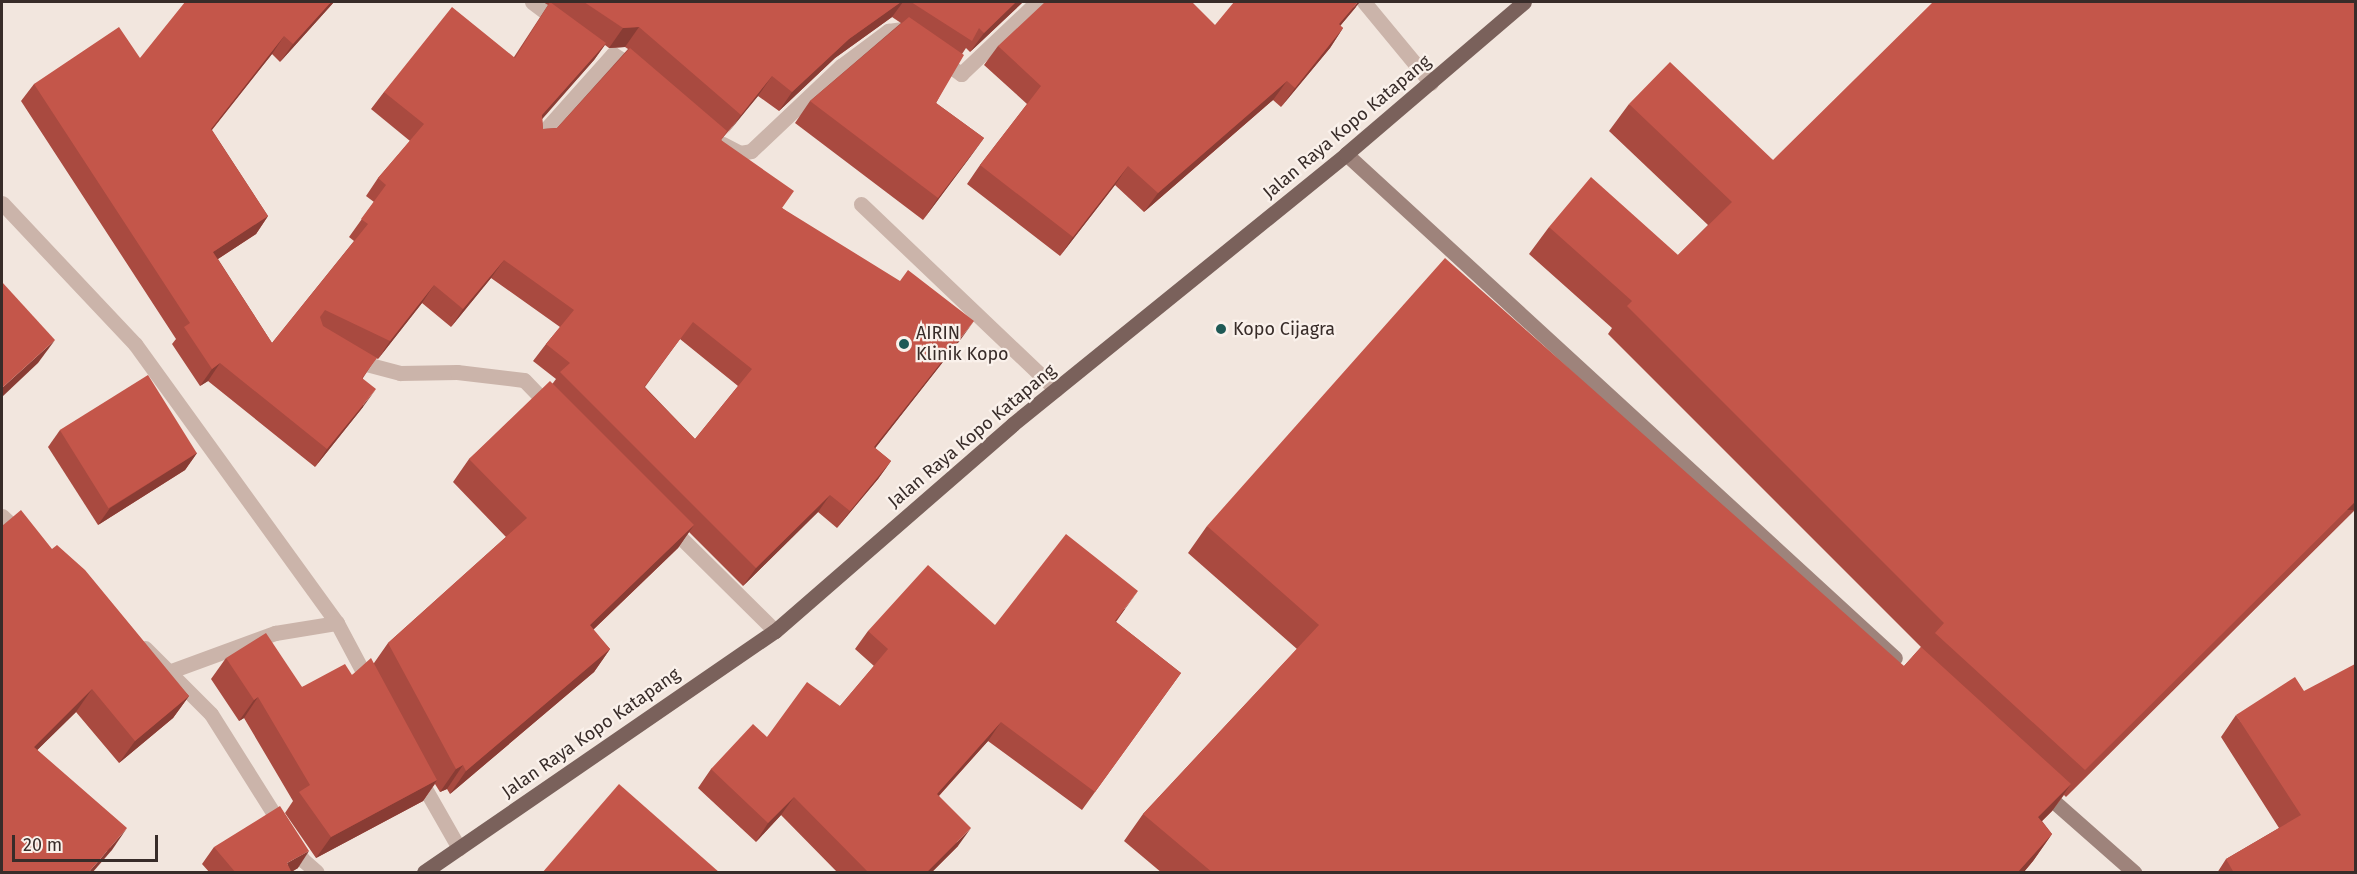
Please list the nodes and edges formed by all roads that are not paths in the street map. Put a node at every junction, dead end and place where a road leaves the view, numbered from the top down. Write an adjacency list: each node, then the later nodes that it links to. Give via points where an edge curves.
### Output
1 (532, 2): 5 (street)
2 (1037, 2): 8 (street, via 961,74 893,27 841,66 751,151 731,150)
3 (1364, 2): 7 (street)
4 (1524, 2): 7 (main road, Jalan Raya Kopo Katapang)
5 (570, 30)
6 (653, 83): 9 (street, via 619,54 603,55)
7 (1431, 83): 10 (main road, Jalan Raya Kopo Katapang)
8 (714, 136)
9 (537, 139)
10 (1346, 154): 14 (main road, Jalan Raya Kopo Katapang); 22 (street)
11 (2, 203): 19 (street, via 135,344)
12 (861, 204): 14 (street)
13 (333, 348): 15 (street, via 358,365 400,373 457,372 524,380)
14 (1056, 390): 20 (main road, Jalan Raya Kopo Katapang)
15 (564, 421)
16 (654, 511): 20 (street)
17 (2, 516): 18 (street)
18 (35, 547)
19 (336, 623): 23 (street, via 275,633); 24 (street)
20 (775, 631): 27 (main road, Jalan Raya Kopo Katapang)
21 (128, 632): 23 (street)
22 (1905, 667)
23 (171, 671): 28 (street, via 211,714 303,860)
24 (379, 704)
25 (412, 764): 27 (street)
26 (2028, 778): 30 (street)
27 (459, 848): 29 (main road, Jalan Raya Kopo Katapang)
28 (317, 873)
29 (424, 873)
30 (2134, 873)

